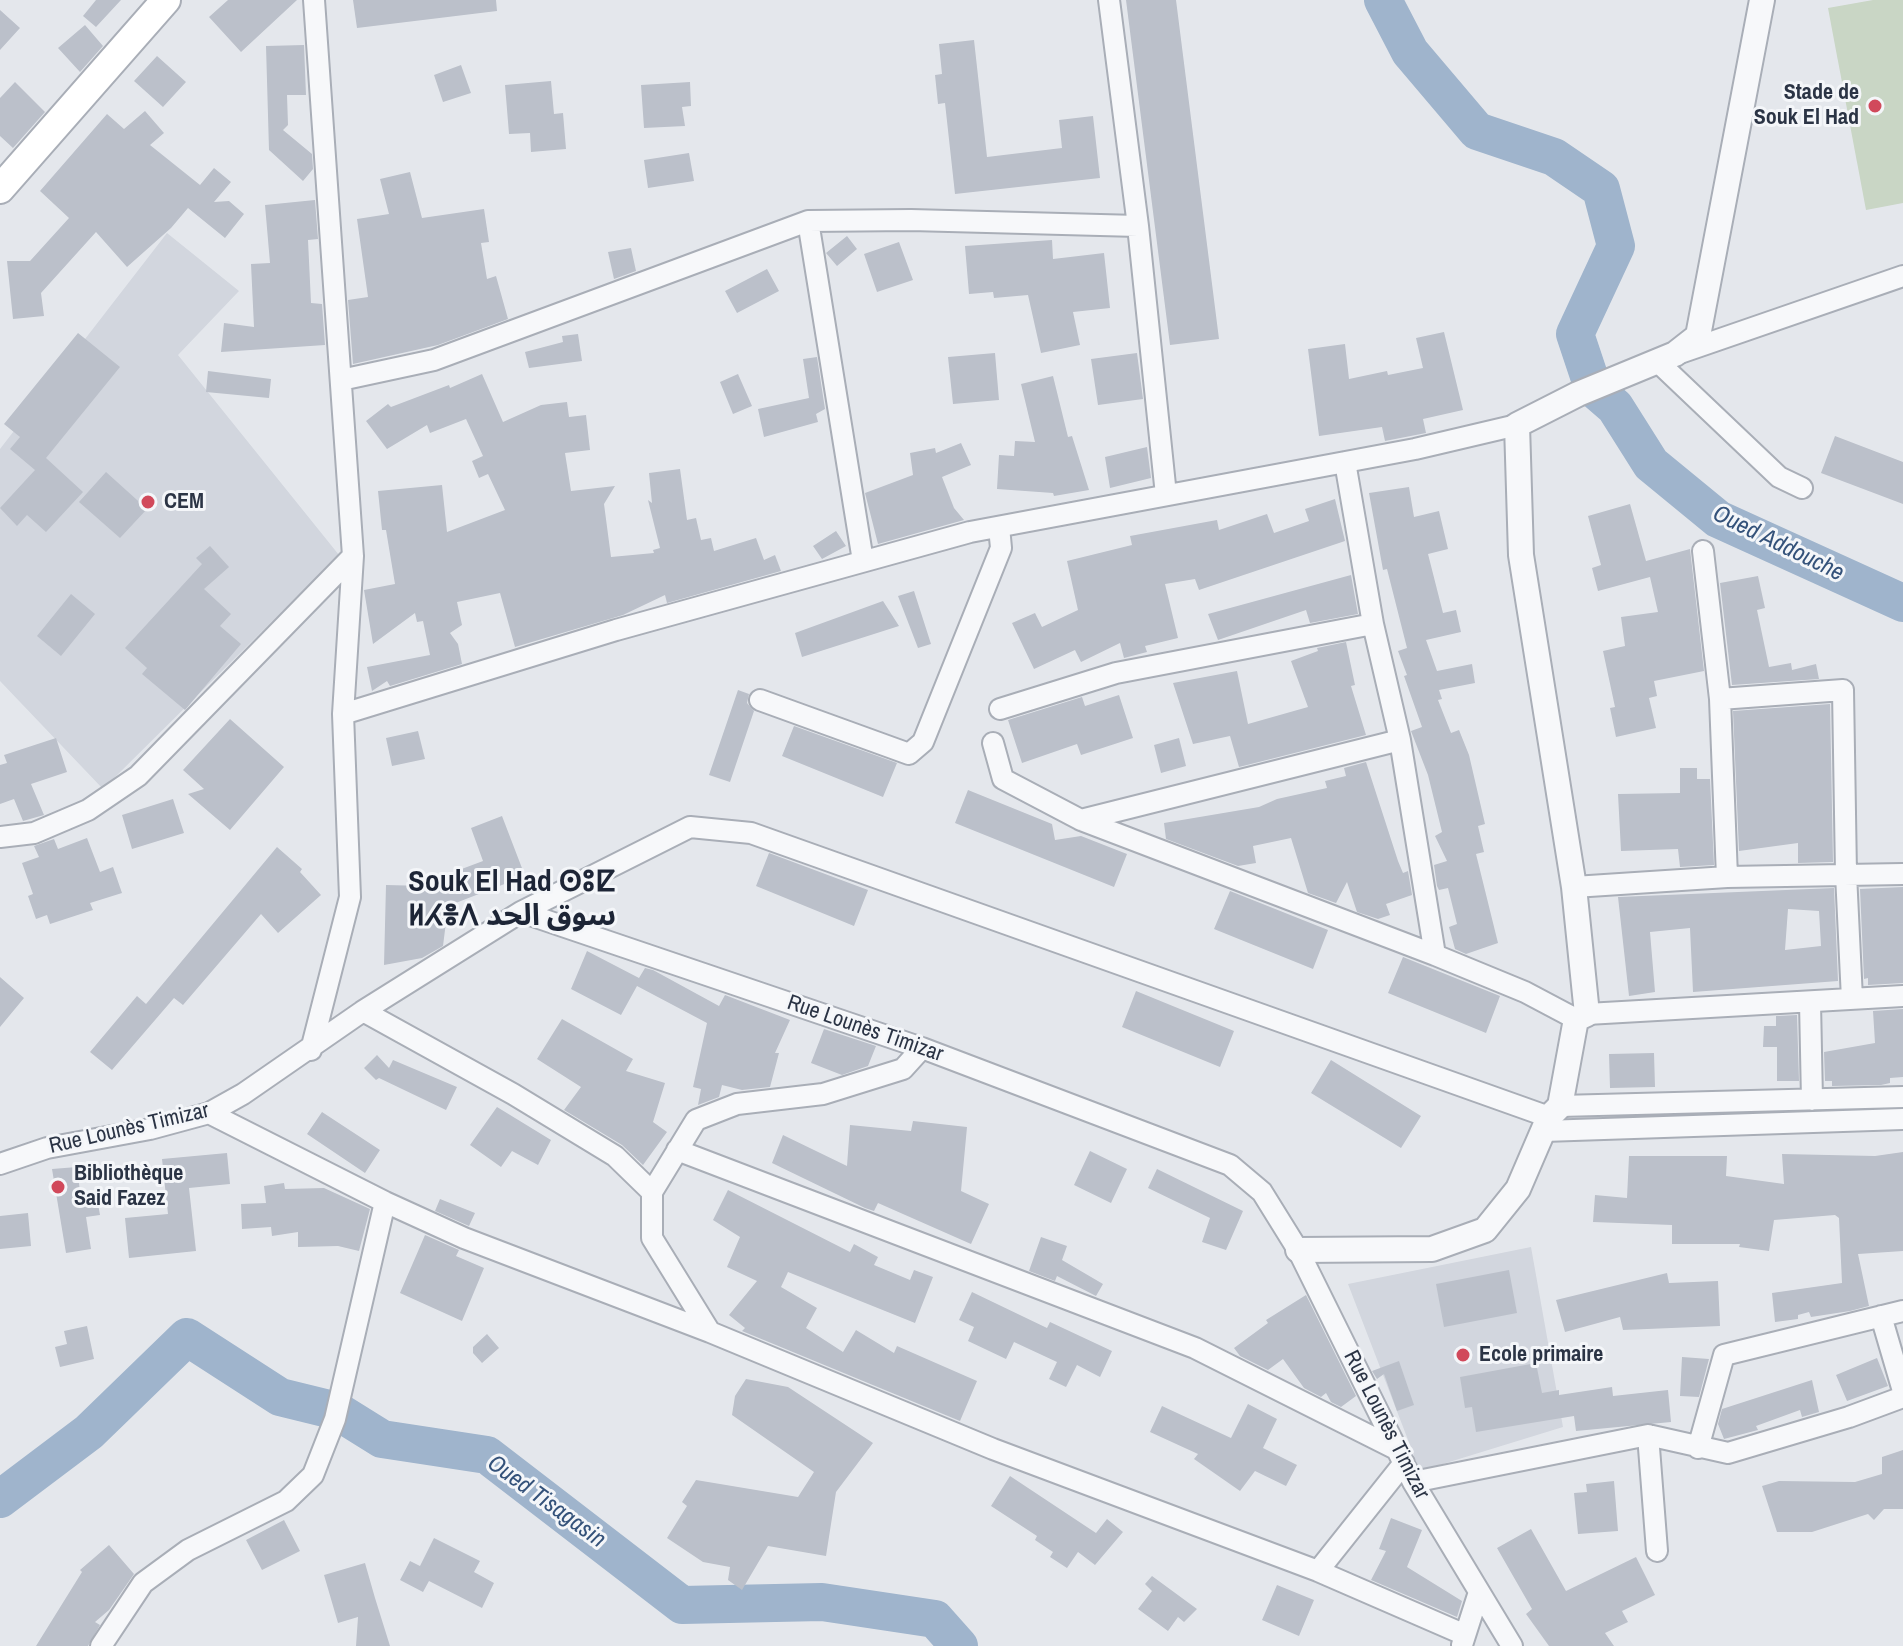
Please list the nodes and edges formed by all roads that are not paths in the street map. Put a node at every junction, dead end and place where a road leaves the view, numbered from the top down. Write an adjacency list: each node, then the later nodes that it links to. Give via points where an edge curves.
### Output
1 (166, 0): 5 (main road)
2 (314, 0): 10 (street)
3 (1109, 0): 7 (street)
4 (1762, 0): 9 (street, via 1698,336)
5 (0, 189)
6 (808, 221): 7 (street); 10 (street, via 434,360); 18 (street)
7 (1138, 226): 14 (street)
8 (1903, 276): 9 (street)
9 (1667, 358): 11 (street); 13 (street, via 1779,477)
10 (341, 380): 17 (street)
11 (1517, 425): 12 (street); 31 (street, via 1521,555)
12 (1345, 462): 14 (street); 19 (street)
13 (1802, 488)
14 (1166, 495): 15 (street)
15 (999, 527): 18 (street); 21 (street, via 1001,548 923,742 909,754)
16 (1703, 551): 20 (street)
17 (353, 556): 23 (street); 27 (street, via 138,776 88,810 34,833)
18 (863, 561): 23 (street)
19 (1373, 624): 22 (street, via 1116,673); 24 (street)
20 (1720, 699): 28 (street, via 1843,690); 30 (street)
21 (760, 700)
22 (1000, 709)
23 (343, 714): 40 (street, via 350,897)
24 (1400, 740): 26 (street); 33 (street)
25 (993, 743): 26 (street, via 1003,779)
26 (1081, 820): 33 (street)
27 (0, 837)
28 (1846, 874): 29 (street); 30 (street); 35 (street)
29 (1903, 874)
30 (1727, 877): 31 (street)
31 (1574, 887): 38 (street)
32 (521, 912): 37 (street, Rue Lounès Timizar); 39 (street, Rue Lounès Timizar); 44 (street, via 690,827 751,833)
33 (1435, 955): 38 (street)
34 (1903, 996): 35 (street)
35 (1852, 999): 36 (street)
36 (1810, 1002): 38 (street); 42 (street)
37 (363, 1011): 40 (street, Rue Lounès Timizar); 48 (street, via 615,1156)
38 (1582, 1016): 44 (street)
39 (922, 1048): 46 (street, via 903,1069 823,1094 737,1104 696,1120); 50 (street, Rue Lounès Timizar, via 1230,1165 1262,1192)
40 (311, 1050): 43 (street, Rue Lounès Timizar)
41 (1903, 1097): 42 (street)
42 (1812, 1100): 44 (street)
43 (209, 1113): 47 (street, Rue Lounès Timizar, via 47,1148); 49 (street)
44 (1551, 1118): 45 (street); 50 (street, via 1518,1189 1485,1230 1432,1249)
45 (1903, 1119)
46 (677, 1150): 48 (street); 58 (street, via 1195,1348)
47 (0, 1164)
48 (652, 1192): 53 (street, via 652,1238)
49 (385, 1202): 53 (street, via 464,1238); 63 (street, via 335,1419 313,1475 286,1501 188,1550 143,1583)
50 (1298, 1250): 58 (street, Rue Lounès Timizar)
51 (1903, 1311): 52 (street)
52 (1881, 1316): 54 (street); 57 (street, via 1724,1355)
53 (710, 1332): 60 (street, via 993,1449)
54 (1903, 1391)
55 (1903, 1397): 57 (street, via 1728,1453)
56 (1648, 1435): 57 (street); 58 (street); 59 (street)
57 (1698, 1448)
58 (1405, 1465): 60 (street); 61 (street, Rue Lounès Timizar)
59 (1657, 1551)
60 (1318, 1571): 62 (street)
61 (1479, 1592): 62 (street); 64 (street, Rue Lounès Timizar)
62 (1462, 1640)
63 (101, 1646)
64 (1512, 1646)

